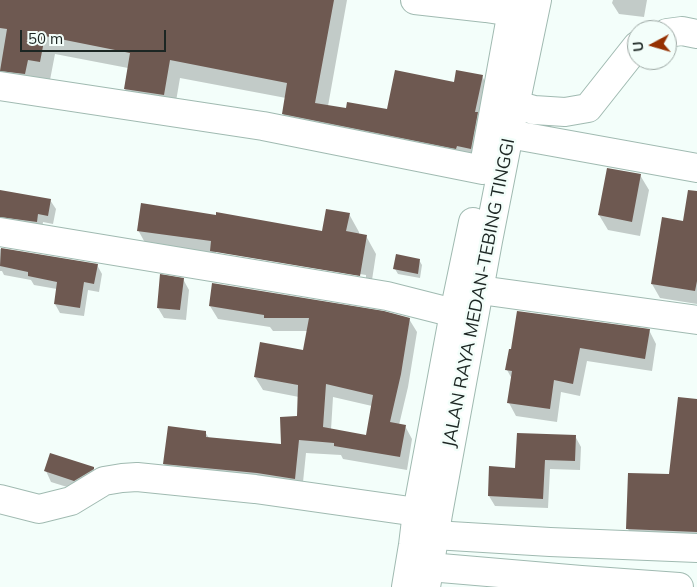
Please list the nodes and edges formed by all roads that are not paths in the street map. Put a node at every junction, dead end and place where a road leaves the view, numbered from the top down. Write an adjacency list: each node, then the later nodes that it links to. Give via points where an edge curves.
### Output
1 (415, 0): 3 (main road, via 486,8)
2 (536, 0): 8 (main road, JALAN RAYA MEDAN-TEBING TINGGI)
3 (513, 6): 11 (main road, JALAN RAYA MEDAN-TEBING TINGGI)
4 (677, 32): 5 (main road)
5 (697, 34)
6 (627, 59): 8 (main road, via 588,108 565,112)
7 (0, 86): 11 (main road, via 263,126)
8 (516, 105): 9 (main road, JALAN RAYA MEDAN-TEBING TINGGI)
9 (509, 134): 10 (main road); 13 (main road, JALAN RAYA MEDAN-TEBING TINGGI)
10 (697, 168)
11 (482, 170): 14 (main road, JALAN RAYA MEDAN-TEBING TINGGI)
12 (0, 232): 14 (main road, via 386,296)
13 (480, 290): 15 (main road); 18 (main road, JALAN RAYA MEDAN-TEBING TINGGI)
14 (454, 314): 17 (main road, JALAN RAYA MEDAN-TEBING TINGGI)
15 (697, 320)
16 (0, 498): 17 (main road, via 39,508 71,501 104,481 138,477 255,489)
17 (417, 512): 21 (main road, JALAN RAYA MEDAN-TEBING TINGGI)
18 (434, 535): 19 (main road); 20 (main road, JALAN RAYA MEDAN-TEBING TINGGI)
19 (697, 548)
20 (428, 577): 22 (main road, via 581,580)
21 (406, 587)
22 (679, 587)

